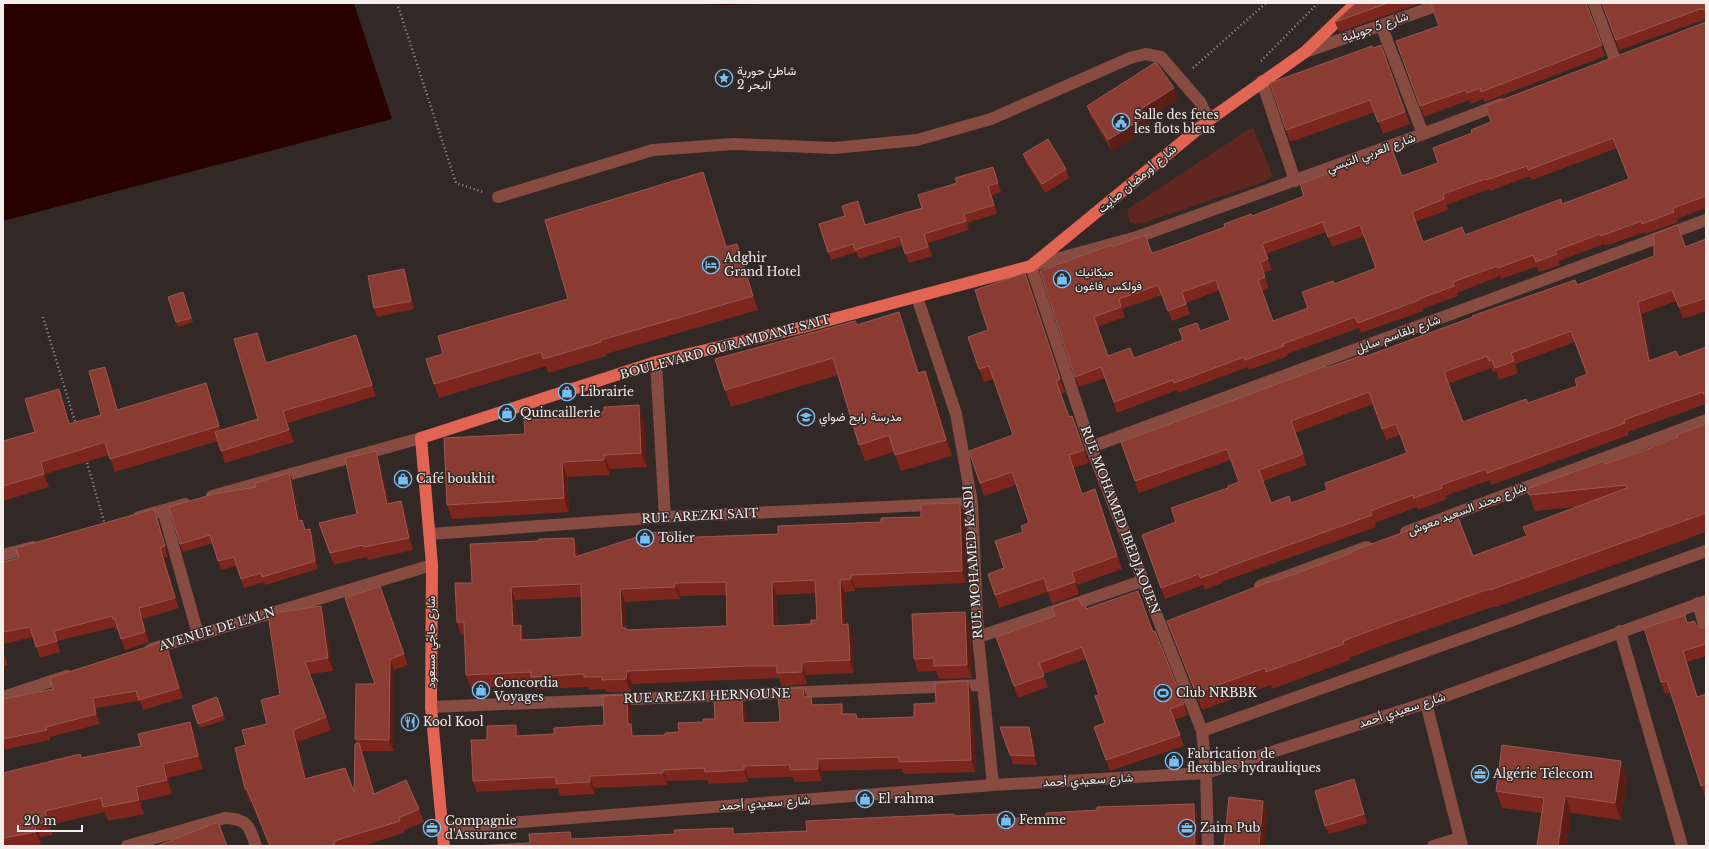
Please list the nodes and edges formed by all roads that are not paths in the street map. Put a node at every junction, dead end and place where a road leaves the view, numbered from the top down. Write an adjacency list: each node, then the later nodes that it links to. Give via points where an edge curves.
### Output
1 (1356, 3): 5 (main road, شارع أورمضان صايت)
2 (1444, 3): 4 (street, شارع 5 جويلية)
3 (1594, 3): 6 (street, via 1611,61)
4 (1381, 25): 5 (street, شارع 5 جويلية); 10 (street)
5 (1305, 52): 7 (main road, شارع أورمضان صايت)
6 (1629, 55)
7 (1262, 81): 9 (main road, شارع أورمضان صايت); 11 (street)
8 (1512, 100): 10 (street, شارع العربي التبسي)
9 (1208, 120): 12 (street, via 1200,102 1161,58 1145,54 1130,58 992,119 916,140 834,148 734,144 653,150); 14 (main road, شارع أورمضان صايت)
10 (1423, 134): 11 (street, شارع العربي التبسي)
11 (1295, 181): 14 (street, شارع العربي التبسي, via 1137,238)
12 (498, 197)
13 (1706, 220): 19 (street, شارع بلقاسم سايل)
14 (1031, 266): 15 (main road, BOULEVARD OURAMDANE SAIT); 19 (street, RUE MOHAMED IBEDJAOUEN)
15 (916, 297): 16 (main road, BOULEVARD OURAMDANE SAIT); 20 (street, RUE MOHAMED KASDI, via 956,414)
16 (656, 362): 18 (main road, BOULEVARD OURAMDANE SAIT); 22 (street)
17 (1706, 420): 25 (street, شارع محند السعيد معوش)
18 (421, 438): 21 (street); 24 (main road, شارع حاجّي مسعود)
19 (1091, 448): 31 (street, RUE MOHAMED IBEDJAOUEN)
20 (972, 502): 22 (street, RUE AREZKI SAIT); 39 (street, RUE MOHAMED KASDI)
21 (163, 510): 23 (street); 38 (street)
22 (665, 517): 24 (street, RUE AREZKI SAIT)
23 (106, 527)
24 (430, 534): 30 (main road, شارع حاجّي مسعود)
25 (1392, 537)
26 (47, 543): 29 (street)
27 (1377, 543): 32 (street)
28 (1706, 551): 46 (street)
29 (3, 555)
30 (432, 565): 38 (street, AVENUE DE L'ALN); 45 (main road, شارع حاجّي مسعود)
31 (1142, 581): 35 (street, RUE MOHAMED IBEDJAOUEN); 39 (street)
32 (1250, 590)
33 (1702, 602): 36 (street, شارع سعيدي أحمد); 37 (street)
34 (1175, 618): 35 (street)
35 (1160, 624): 46 (street, RUE MOHAMED IBEDJAOUEN)
36 (1620, 631): 44 (street, شارع سعيدي أحمد); 56 (street)
37 (1706, 632)
38 (198, 634): 40 (street, AVENUE DE L'ALN)
39 (978, 637): 42 (street, RUE MOHAMED KASDI)
40 (138, 653)
41 (78, 673): 43 (street)
42 (982, 685): 45 (street, RUE AREZKI HERNOUNE); 48 (street, RUE MOHAMED KASDI)
43 (3, 697)
44 (1426, 703): 47 (street, شارع سعيدي أحمد); 50 (street)
45 (431, 707): 49 (main road, شارع حاجّي مسعود)
46 (1202, 731): 47 (street, RUE MOHAMED IBEDJAOUEN)
47 (1206, 773): 48 (street, شارع سعيدي أحمد); 54 (street, RUE MOHAMED IBEDJAOUEN)
48 (993, 785): 49 (street, شارع سعيدي أحمد)
49 (443, 828): 53 (main road, شارع حاجّي مسعود)
50 (1461, 842): 55 (street)
51 (127, 846): 52 (street, via 225,818 238,819 249,827)
52 (256, 846)
53 (444, 846)
54 (1208, 846)
55 (1433, 846)
56 (1682, 846)

